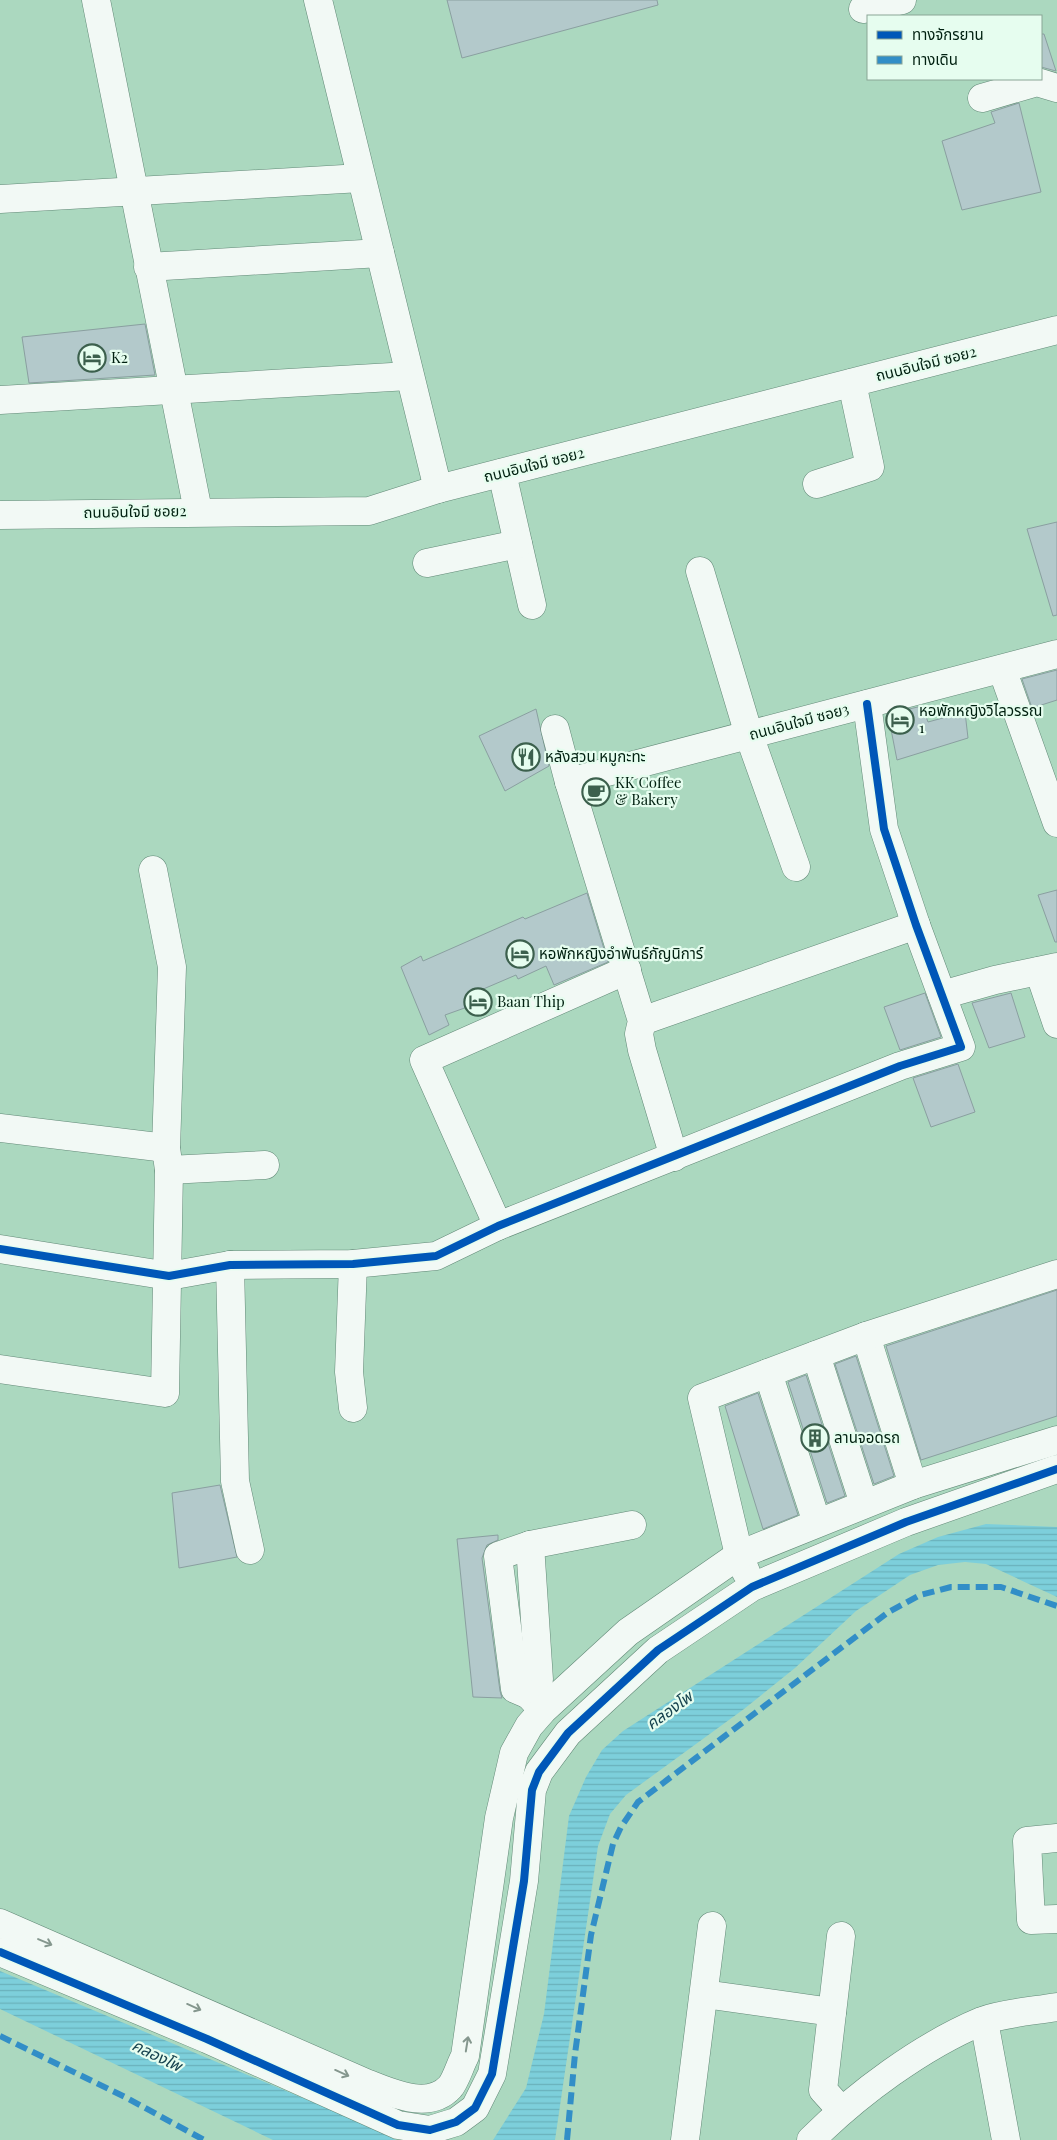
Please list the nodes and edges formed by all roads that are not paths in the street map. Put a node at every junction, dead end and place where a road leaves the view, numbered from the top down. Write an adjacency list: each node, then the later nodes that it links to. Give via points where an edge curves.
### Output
1 (96, 0): 8 (street)
2 (318, 0): 7 (street)
3 (902, 0): 4 (street)
4 (863, 9)
5 (1057, 88): 6 (street, via 1037,82)
6 (982, 98)
7 (361, 178): 8 (street); 10 (street)
8 (133, 191): 9 (street); 11 (street)
9 (0, 199)
10 (380, 253): 11 (street); 13 (street)
11 (148, 267): 15 (street)
12 (1057, 330): 14 (street, ถนนอินใจมี ซอย2)
13 (409, 376): 15 (street); 19 (street)
14 (852, 383): 17 (street, ถนนอินใจมี ซอย2); 18 (street, via 870,467)
15 (172, 388): 16 (street); 20 (street)
16 (0, 400)
17 (502, 473): 19 (street, ถนนอินใจมี ซอย2); 22 (street)
18 (817, 484)
19 (438, 489): 20 (street, ถนนอินใจมี ซอย2, via 369,511)
20 (198, 511): 21 (street, ถนนอินใจมี ซอย2)
21 (0, 514)
22 (518, 544): 23 (street); 25 (street)
23 (427, 563)
24 (700, 571): 30 (street)
25 (532, 606)
26 (1057, 654): 27 (street, ถนนอินใจมี ซอย3)
27 (1002, 669): 28 (street, ถนนอินใจมี ซอย3); 32 (street)
28 (867, 704): 30 (street, ถนนอินใจมี ซอย3); 35 (street, via 884,829)
29 (555, 729): 31 (street)
30 (749, 735): 31 (street, ถนนอินใจมี ซอย3); 33 (street)
31 (569, 782): 37 (street)
32 (1057, 822)
33 (796, 867)
34 (153, 870): 43 (street, via 172,967)
35 (916, 925): 38 (street); 39 (street)
36 (1048, 969): 38 (street); 40 (street)
37 (627, 970): 39 (street); 45 (street, via 424,1060)
38 (942, 995): 42 (street, via 961,1047 900,1066)
39 (642, 1021): 42 (street, via 639,1034 642,1050)
40 (1057, 1024)
41 (0, 1128): 43 (street)
42 (674, 1157): 45 (street)
43 (168, 1159): 44 (street); 50 (street)
44 (265, 1165)
45 (498, 1226): 47 (street, via 436,1256)
46 (0, 1249): 50 (street)
47 (353, 1264): 48 (street); 55 (street, via 349,1372)
48 (230, 1265): 50 (street); 62 (street, via 235,1481)
49 (1057, 1274): 51 (street)
50 (169, 1276): 53 (street, via 165,1393)
51 (866, 1336): 52 (street); 58 (street)
52 (816, 1355): 54 (street); 59 (street)
53 (0, 1369)
54 (768, 1373): 60 (street); 63 (street, via 702,1398)
55 (353, 1408)
56 (1057, 1440): 58 (street)
57 (1057, 1469): 64 (street, via 906,1522)
58 (913, 1485): 59 (street)
59 (864, 1504): 60 (street)
60 (817, 1523): 63 (street)
61 (632, 1525): 65 (street, via 530,1545 498,1556 515,1688)
62 (250, 1550)
63 (739, 1555): 64 (street); 65 (street, via 628,1632)
64 (752, 1587): 66 (street, via 658,1650)
65 (536, 1702): 66 (street); 69 (street, one-way to 65, via 366,2083 410,2098 435,2097 450,2087 465,2056 499,1818 514,1753 530,1726)
66 (568, 1733): 72 (street, via 539,1772 532,1790 524,1881 492,2074 475,2108 456,2122 430,2130 398,2125 207,2039)
67 (1057, 1838): 68 (street, via 1027,1841 1031,1920)
68 (1057, 1919)
69 (0, 1923)
70 (712, 1926): 73 (street)
71 (841, 1936): 75 (street)
72 (0, 1952)
73 (704, 1994): 75 (street); 78 (street)
74 (1057, 2007): 76 (street)
75 (832, 2012): 77 (street, via 823,2090)
76 (984, 2021): 77 (street, via 929,2048); 80 (street)
77 (841, 2110): 79 (street)
78 (685, 2140)
79 (811, 2140)
80 (1006, 2140)

